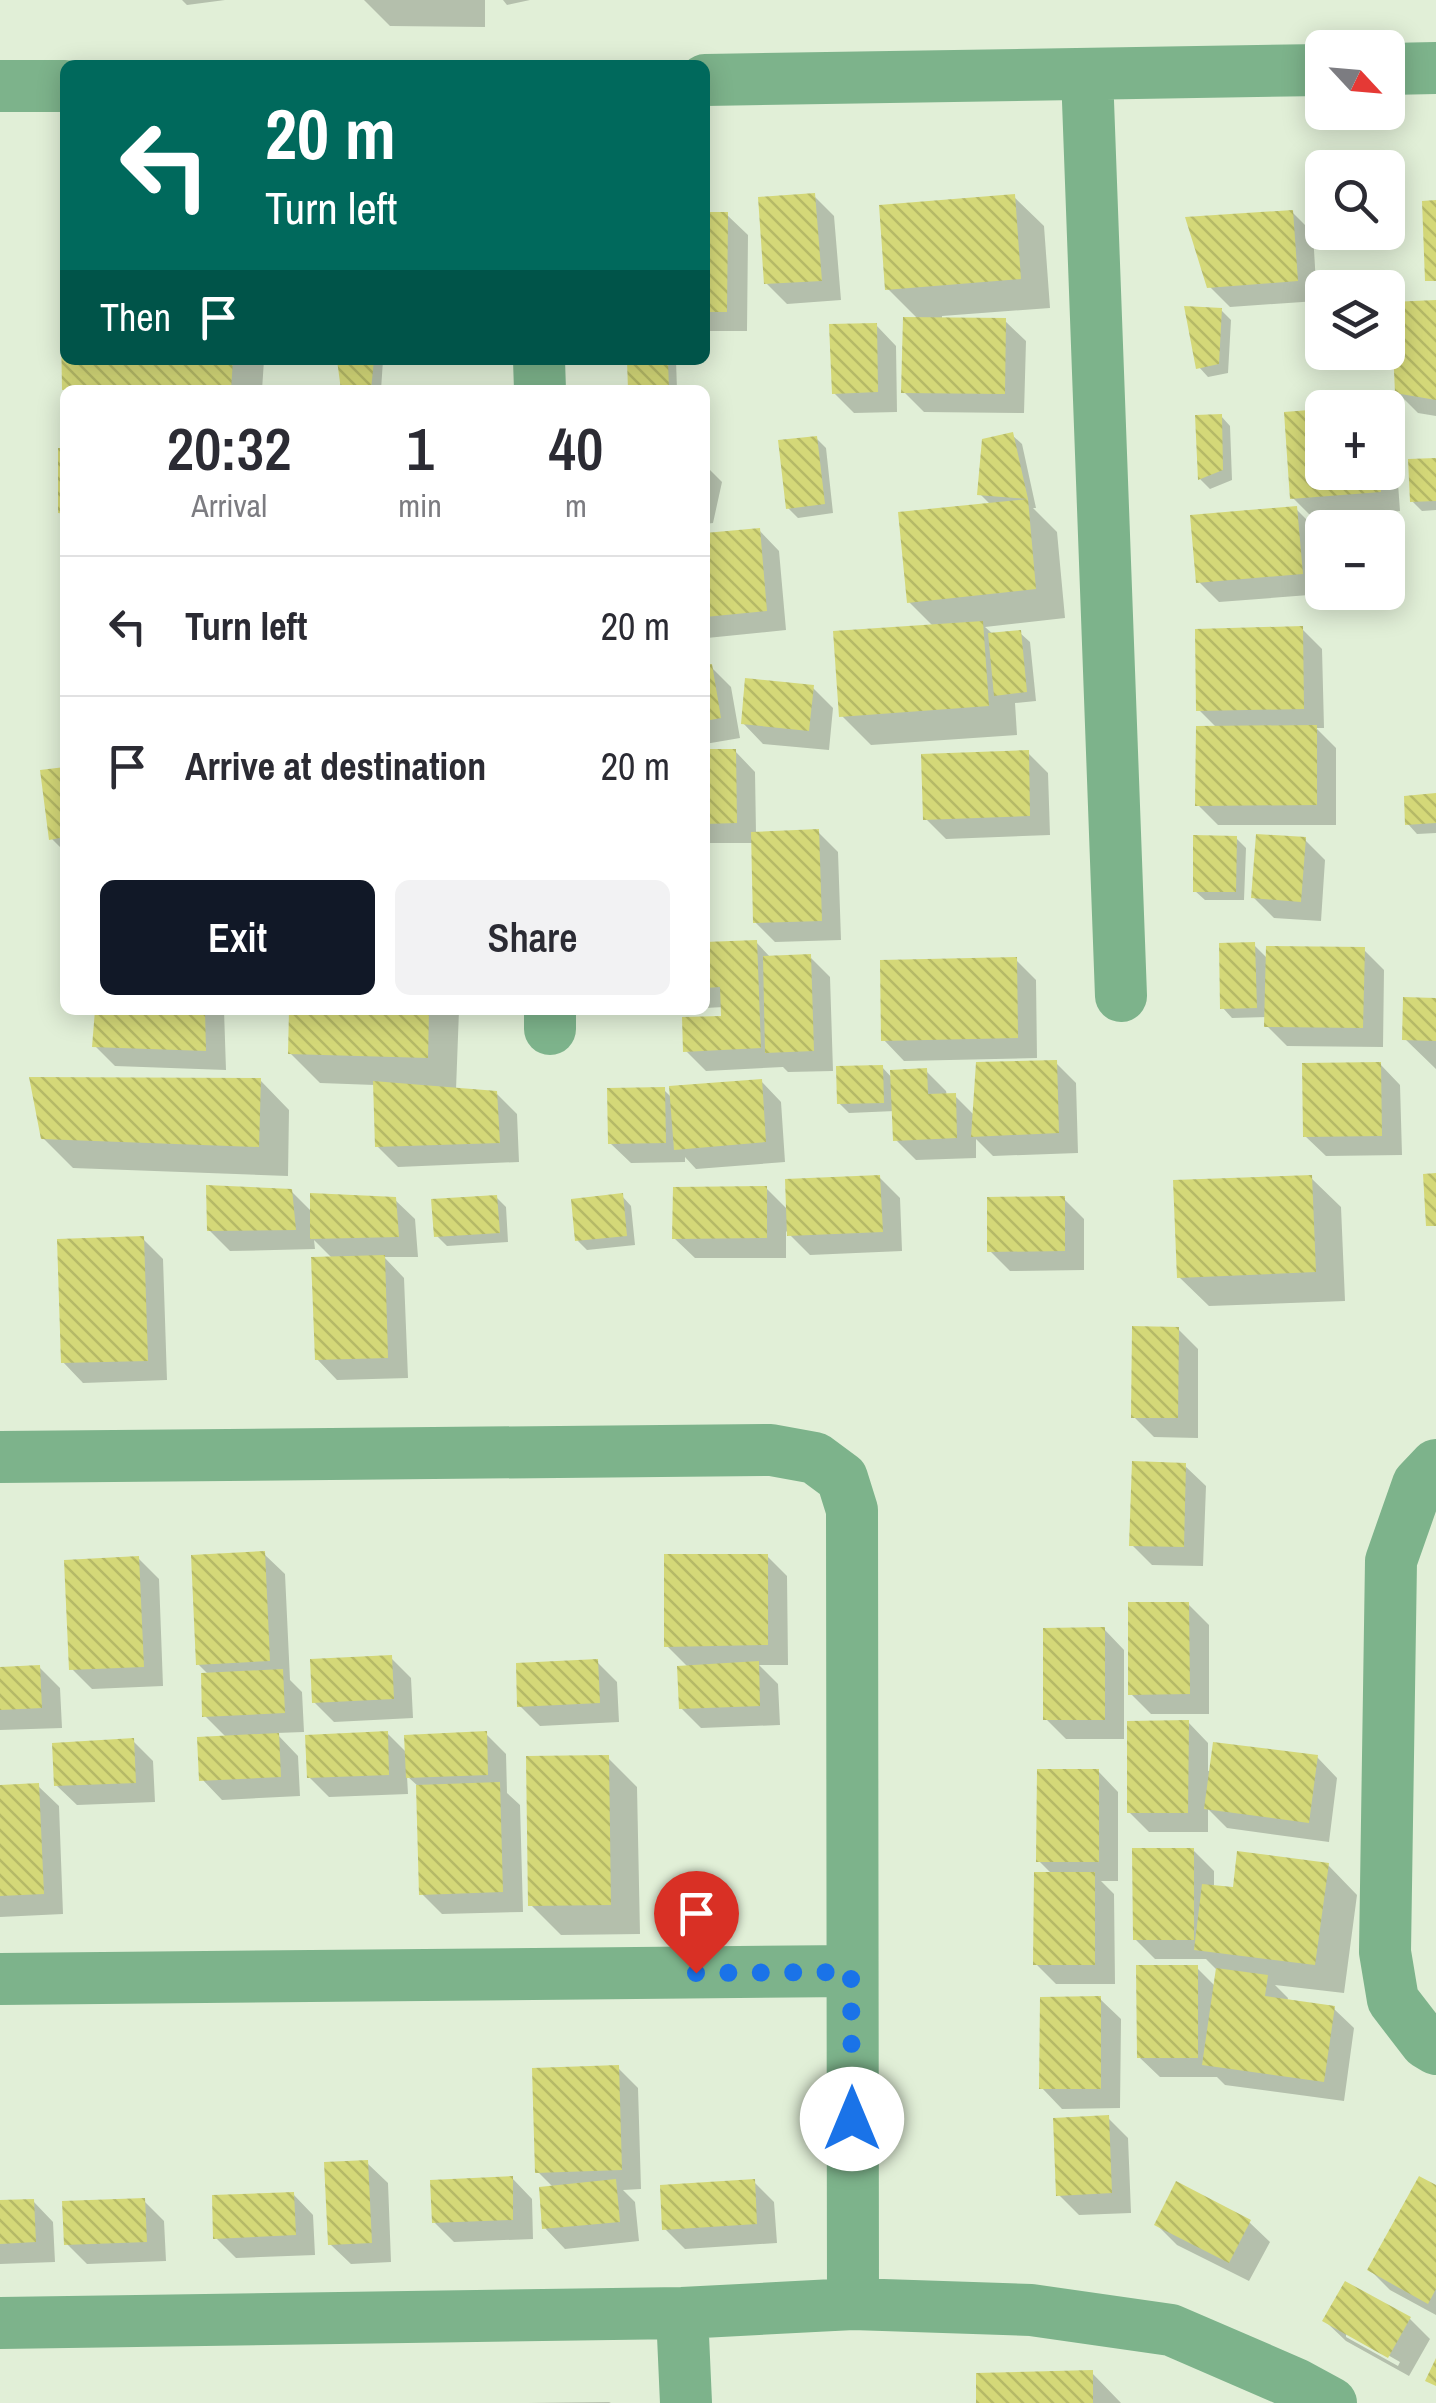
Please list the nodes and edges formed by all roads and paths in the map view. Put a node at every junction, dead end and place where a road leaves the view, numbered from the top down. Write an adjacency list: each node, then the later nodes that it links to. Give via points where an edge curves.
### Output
1 (1436, 68): 2 (street)
2 (1405, 69)
3 (1305, 70): 4 (street)
4 (1086, 74): 5 (street); 8 (street)
5 (710, 80)
6 (0, 86): 7 (street)
7 (60, 86)
8 (1121, 996)
9 (0, 1457): 11 (street, via 770,1450 815,1458 842,1478 852,1510)
10 (1436, 1465): 13 (street, via 1418,1484 1391,1561 1385,1952 1393,2000)
11 (851, 1972): 12 (street); 14 (street)
12 (0, 1980)
13 (1436, 2049)
14 (853, 2304): 15 (street); 18 (street, via 1031,2310 1171,2330)
15 (682, 2313): 16 (street); 17 (street)
16 (0, 2323)
17 (686, 2403)
18 (1331, 2403)

